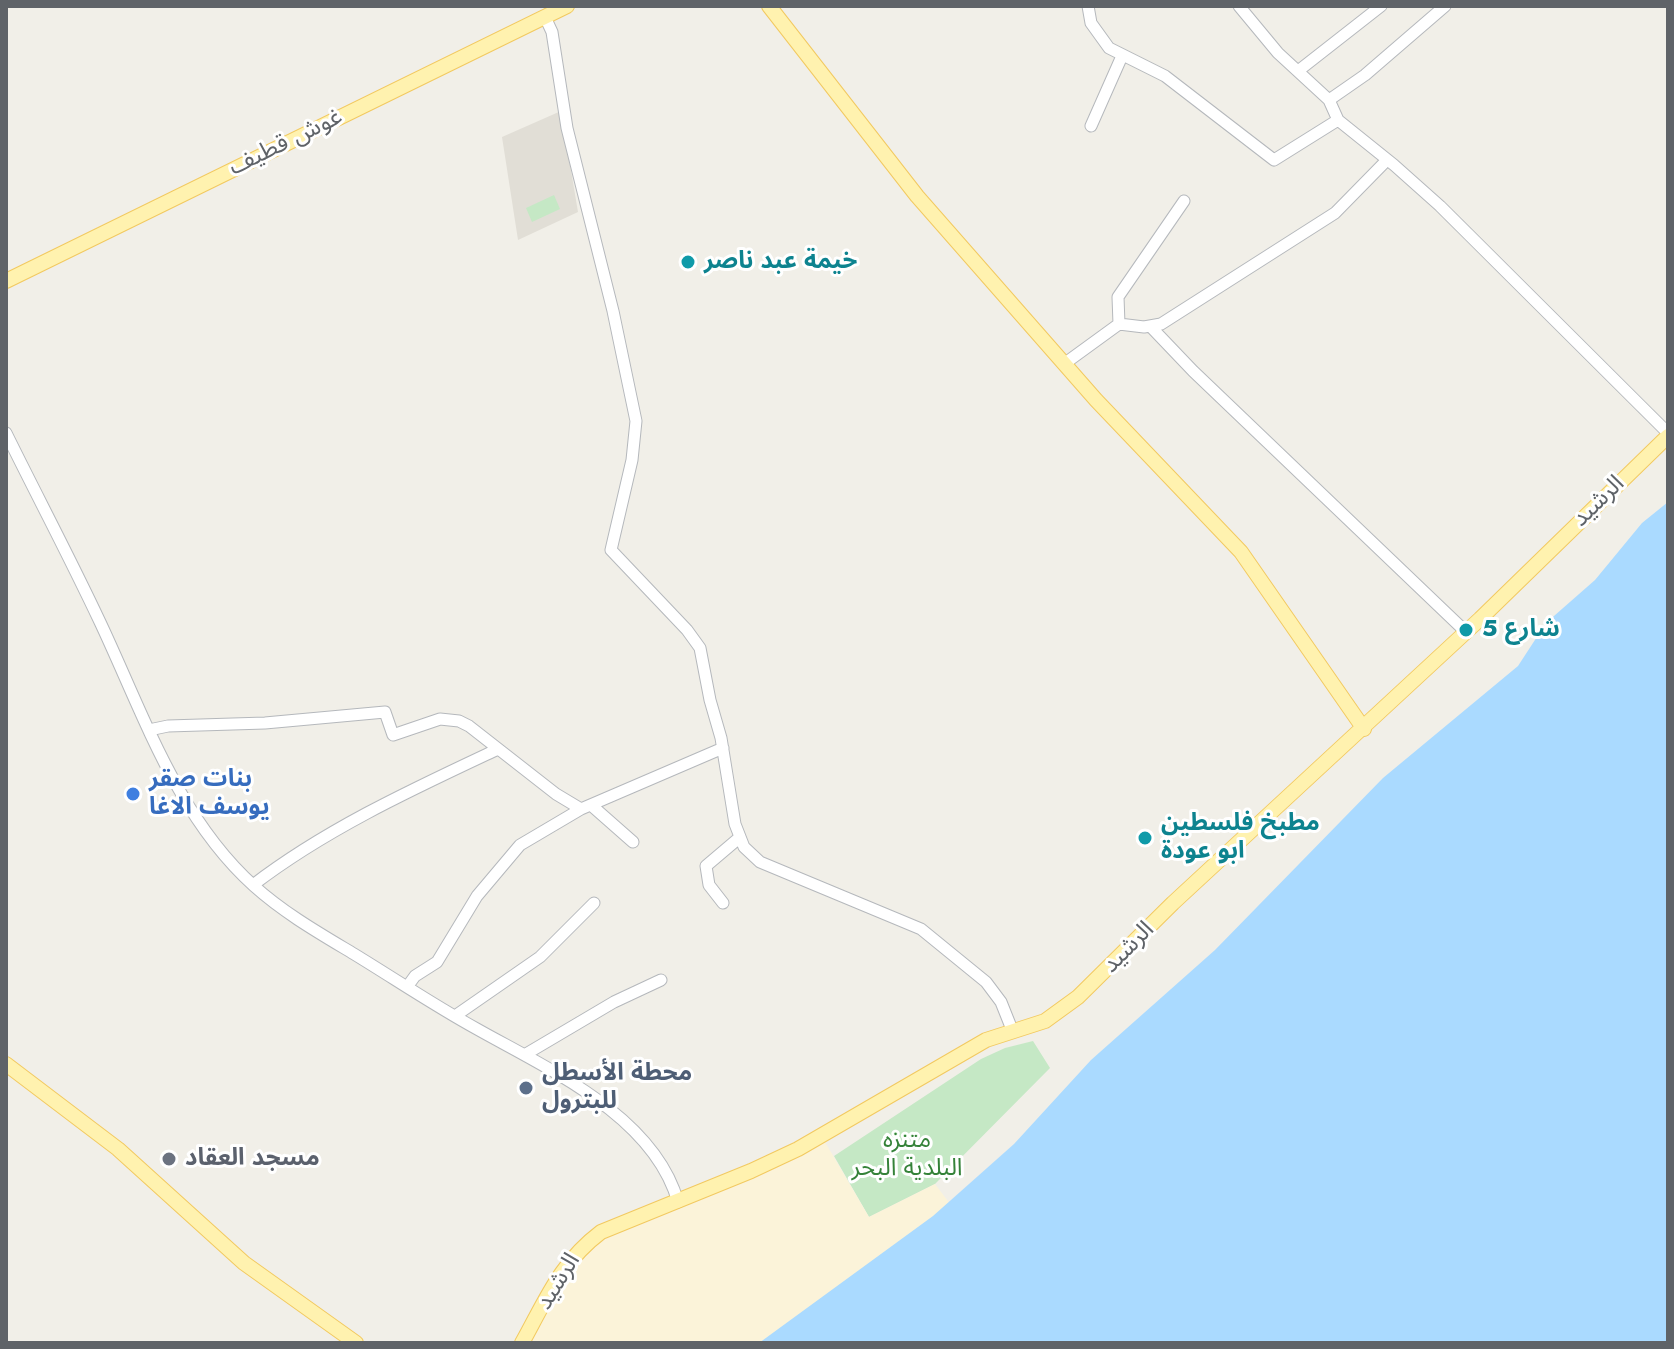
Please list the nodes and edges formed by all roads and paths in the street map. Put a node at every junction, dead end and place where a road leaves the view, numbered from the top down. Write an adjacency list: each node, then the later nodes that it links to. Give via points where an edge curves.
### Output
1 (567, 6): 7 (main road, غوش قطيف)
2 (769, 6): 18 (main road, via 917,196)
3 (1088, 6): 8 (street, via 1096,31)
4 (1239, 6): 9 (street)
5 (1381, 6): 9 (street)
6 (1445, 6): 10 (street)
7 (545, 17): 15 (main road, غوش قطيف); 24 (street, via 636,421 611,550 700,648)
8 (1122, 56): 11 (street, via 1165,76 1274,160); 12 (street)
9 (1298, 71): 10 (street)
10 (1329, 100): 11 (street)
11 (1338, 120): 13 (street)
12 (1091, 126)
13 (1387, 160): 17 (street, via 1335,213); 20 (street, via 1514,278)
14 (1184, 201): 16 (street, via 1118,297)
15 (6, 281)
16 (1119, 324): 17 (street); 18 (street)
17 (1151, 327): 21 (street)
18 (1064, 364): 22 (main road, via 1241,552)
19 (6, 433): 23 (street)
20 (1668, 435): 21 (main road, الرشيد)
21 (1466, 632): 22 (main road, الرشيد)
22 (1364, 729): 35 (main road, الرشيد, via 1078,997 1045,1021)
23 (149, 730): 25 (street, via 385,712 393,735 450,718 469,726); 29 (street, via 194,816)
24 (723, 748): 26 (street); 27 (street)
25 (496, 750): 26 (street, via 556,794); 29 (street, via 396,799)
26 (586, 807): 28 (street); 33 (street, via 520,845 477,896 437,962)
27 (739, 838): 31 (street, via 706,866 709,885); 35 (street, via 760,862 921,929 986,982)
28 (633, 842)
29 (253, 885): 33 (street, via 306,925)
30 (594, 903): 34 (street, via 552,947)
31 (723, 903)
32 (661, 980): 36 (street)
33 (407, 987): 34 (street)
34 (455, 1016): 36 (street)
35 (1013, 1032): 38 (main road, الرشيد, via 986,1040 798,1149)
36 (526, 1054): 38 (street, via 635,1132 671,1179)
37 (6, 1064): 39 (main road, via 118,1149 244,1263)
38 (678, 1202): 40 (main road, الرشيد, via 612,1227 580,1248)
39 (356, 1343)
40 (522, 1343)

